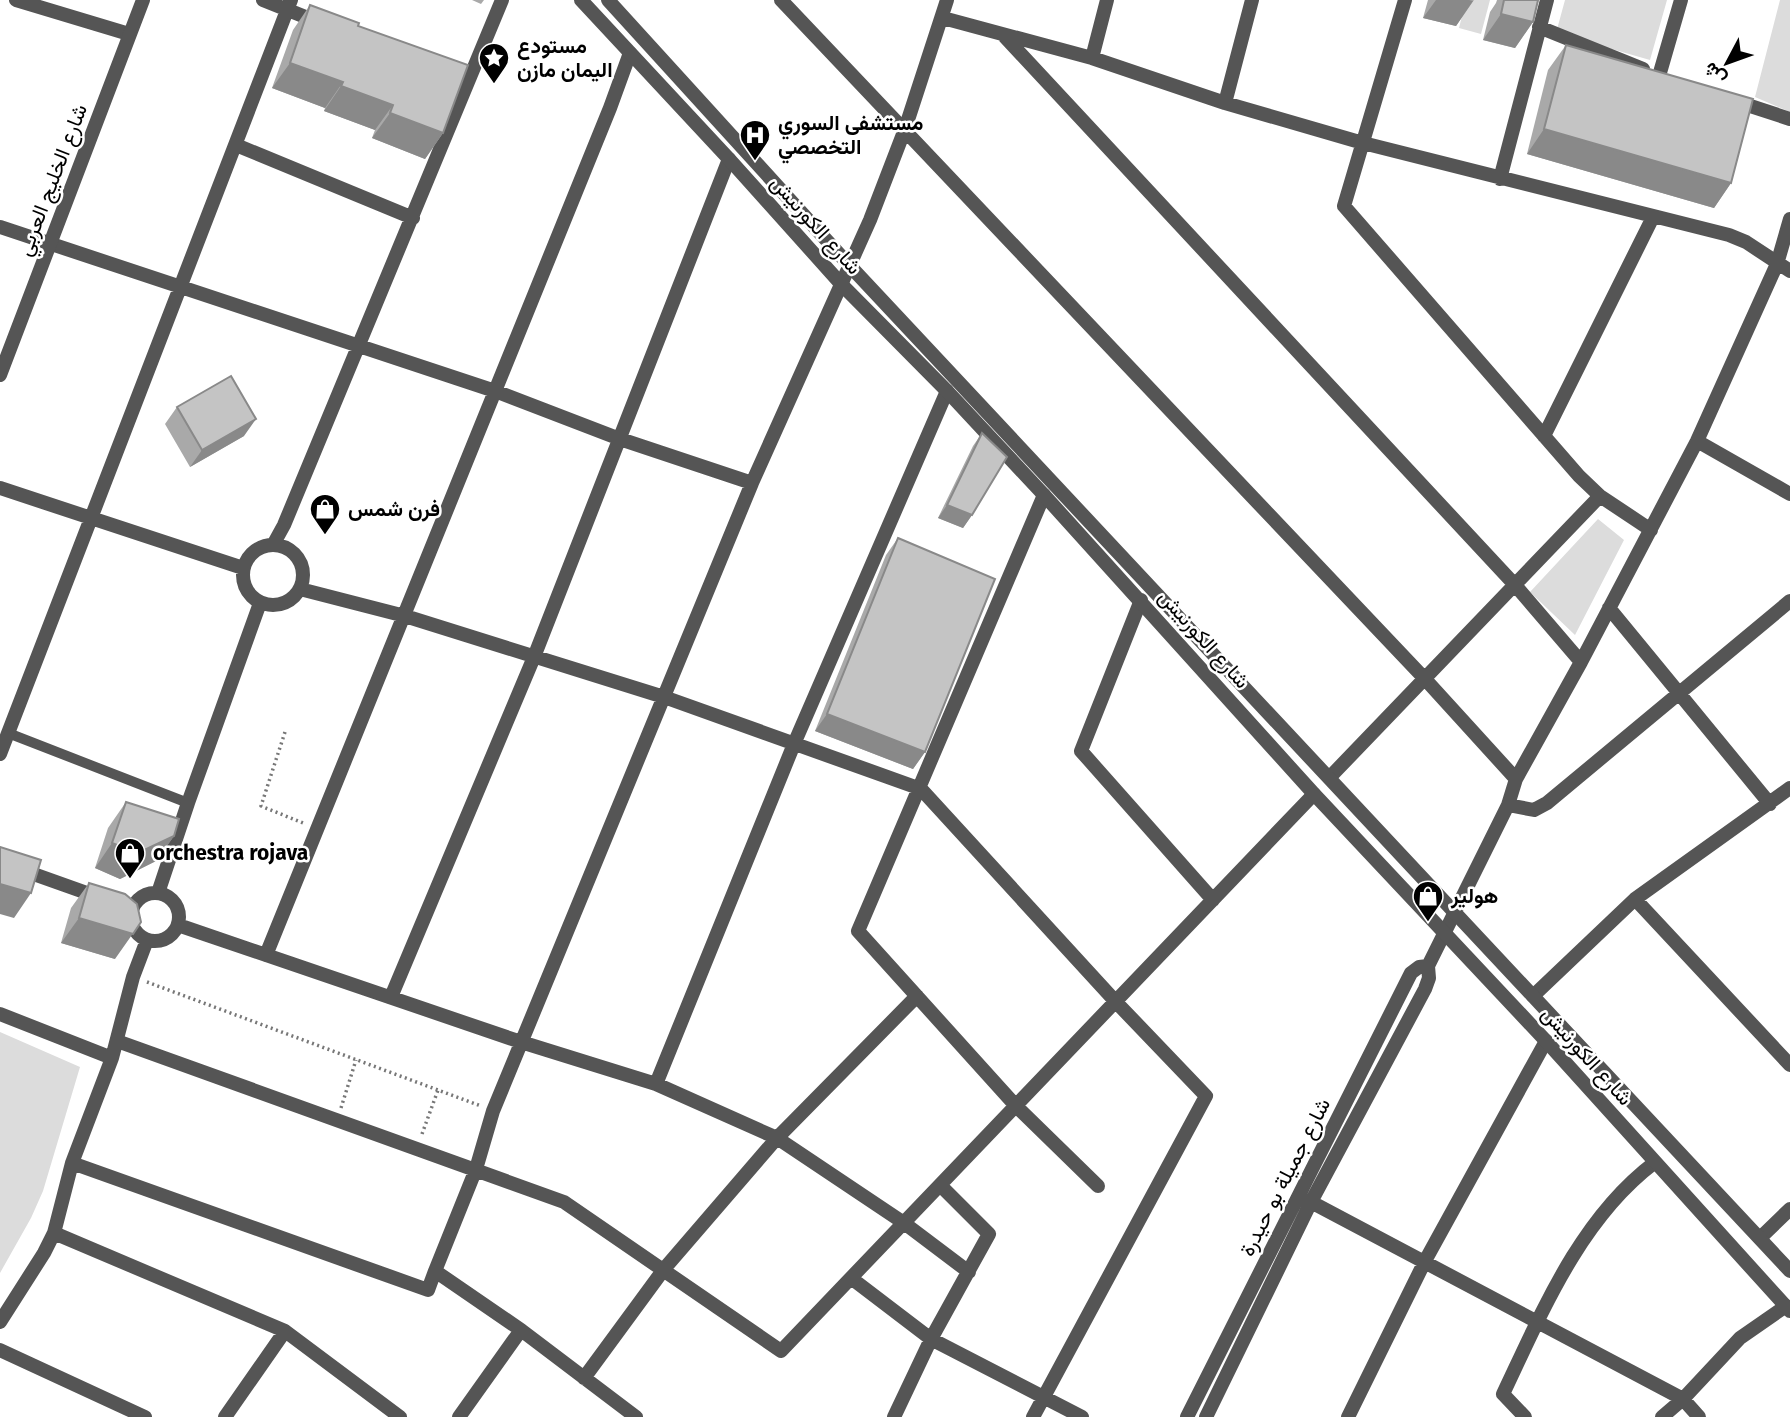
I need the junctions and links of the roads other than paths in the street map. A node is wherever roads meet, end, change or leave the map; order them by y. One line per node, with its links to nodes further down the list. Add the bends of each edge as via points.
1 (16, 0): 18 (street)
2 (143, 0): 18 (street, شارع الخليج العربي)
3 (263, 0): 14 (street)
4 (502, 0): 31 (street, via 464,78)
5 (581, 0): 20 (street, شارع الكورنيش)
6 (608, 0): 35 (street, شارع الكورنيش)
7 (781, 0): 25 (street)
8 (947, 0): 15 (street)
9 (1107, 0): 21 (street)
10 (1252, 0): 23 (street)
11 (1405, 0): 26 (street)
12 (1547, 0): 16 (street)
13 (1681, 0): 16 (street, via 1666,78)
14 (289, 5): 17 (street); 27 (street)
15 (943, 18): 19 (street); 25 (street)
16 (1539, 27): 29 (street)
17 (336, 29)
18 (129, 34): 34 (street, شارع الخليج العربي)
19 (1004, 36): 21 (street); 55 (street)
20 (630, 53): 28 (street, شارع الكورنيش); 41 (street)
21 (1092, 58): 23 (street)
22 (1725, 97): 24 (street)
23 (1226, 103): 26 (street)
24 (1790, 119)
25 (905, 129): 35 (street); 64 (street)
26 (1363, 143): 29 (street); 43 (street, via 1344,206)
27 (236, 145): 31 (street); 38 (street)
28 (729, 159): 37 (street, شارع الكورنيش); 44 (street)
29 (1500, 179): 30 (street)
30 (1653, 217): 36 (street, via 1729,235); 43 (street)
31 (413, 218): 39 (street)
32 (1790, 219): 36 (street)
33 (0, 227): 34 (street)
34 (51, 244): 38 (street); 40 (street, شارع الخليج العربي)
35 (850, 266): 37 (street); 70 (street, شارع الكورنيش)
36 (1784, 267): 45 (street)
37 (842, 285): 42 (street, شارع الكورنيش); 46 (street)
38 (181, 288): 39 (street); 51 (street)
39 (359, 345): 41 (street); 53 (street)
40 (0, 375)
41 (495, 391): 44 (street); 61 (street)
42 (947, 391): 49 (street, شارع الكورنيش); 68 (street)
43 (1544, 436): 50 (street)
44 (620, 439): 46 (street); 62 (street)
45 (1697, 441): 48 (street); 52 (street)
46 (752, 483): 66 (street)
47 (0, 488): 51 (street)
48 (1790, 494)
49 (1044, 495): 57 (street, شارع الكورنيش); 72 (street)
50 (1600, 496): 52 (street); 55 (street)
51 (92, 518): 54 (street); 67 (street)
52 (1650, 530): 60 (street)
53 (272, 545): 54 (street, via 255,550); 56 (street, via 283,546 299,559 303,569)
54 (243, 568): 59 (street, via 243,583)
55 (1515, 585): 63 (street); 64 (street)
56 (300, 589): 59 (street, via 278,606); 61 (street)
57 (1141, 600): 74 (street, شارع الكورنيش); 81 (street, via 1081,751)
58 (1790, 601): 65 (street)
59 (260, 603): 75 (street)
60 (1609, 608): 63 (street); 65 (street)
61 (405, 616): 62 (street); 87 (street)
62 (534, 657): 66 (street); 91 (street)
63 (1581, 662): 71 (street)
64 (1425, 679): 70 (street); 71 (street)
65 (1679, 693): 76 (street); 77 (street, via 1547,803 1534,810)
66 (664, 698): 68 (street); 96 (street)
67 (8, 733): 69 (street); 75 (lane)
68 (794, 744): 72 (street); 99 (street)
69 (0, 754)
70 (1330, 777): 83 (street, شارع الكورنيش)
71 (1516, 779): 77 (street)
72 (920, 789): 89 (street, via 858,931); 92 (street)
73 (1790, 789): 76 (street)
74 (1314, 794): 81 (street); 85 (street, شارع الكورنيش)
75 (188, 803): 79 (street)
76 (1770, 804): 80 (street)
77 (1508, 805): 83 (street)
78 (0, 862): 82 (street)
79 (158, 893): 82 (street, via 144,895); 84 (street, via 176,906)
80 (1635, 899): 90 (street); 98 (street)
81 (1213, 900): 92 (street)
82 (131, 909): 86 (street, via 133,928)
83 (1455, 912): 85 (street); 90 (street, شارع الكورنيش)
84 (178, 925): 86 (street, via 166,939); 87 (street)
85 (1444, 933): 88 (street); 95 (street, شارع الكورنيش)
86 (147, 940): 94 (street)
87 (266, 955): 91 (street)
88 (1429, 966): 107 (street, via 1425,989); 136 (street, شارع جميلة بو حيدرة, via 1411,973)
89 (917, 996): 100 (street); 101 (street)
90 (1533, 996): 111 (street, شارع الكورنيش)
91 (391, 997): 96 (street)
92 (1116, 1002): 100 (street); 126 (street, via 1206,1096)
93 (0, 1014): 97 (street)
94 (117, 1041): 97 (street); 104 (street)
95 (1546, 1041): 103 (street, شارع الكورنيش); 112 (street)
96 (521, 1042): 99 (street); 104 (street)
97 (112, 1058): 102 (street)
98 (1790, 1065)
99 (656, 1084): 101 (street)
100 (1016, 1106): 105 (street); 106 (street)
101 (777, 1138): 109 (street); 113 (street)
102 (72, 1163): 110 (street); 114 (street, via 428,1290)
103 (1654, 1163): 118 (street, شارع الكورنيش); 119 (street, via 1633,1179 1584,1238)
104 (476, 1169): 113 (street, via 564,1202); 114 (street)
105 (940, 1185): 109 (street); 116 (street, via 989,1234)
106 (1098, 1186)
107 (1311, 1202): 112 (street); 137 (street)
108 (1790, 1209): 111 (street)
109 (904, 1223): 116 (street); 117 (street)
110 (54, 1233): 120 (street); 122 (street)
111 (1760, 1238): 115 (street, شارع الكورنيش)
112 (1424, 1261): 119 (street); 138 (street)
113 (664, 1269): 117 (street, via 781,1352); 125 (street)
114 (435, 1271): 121 (street)
115 (1790, 1271)
116 (969, 1272): 123 (street)
117 (851, 1278): 123 (street)
118 (1788, 1309): 127 (street, via 1740,1338)
119 (1538, 1321): 127 (street); 139 (street, via 1503,1394)
120 (0, 1322)
121 (521, 1330): 125 (street); 131 (street)
122 (285, 1331): 129 (street); 130 (street)
123 (931, 1339): 126 (street); 133 (street)
124 (0, 1350): 128 (street)
125 (584, 1378): 132 (street)
126 (1042, 1398): 134 (street); 135 (street)
127 (1683, 1399): 140 (street); 141 (street)
128 (145, 1417)
129 (225, 1417)
130 (400, 1417)
131 (458, 1417)
132 (636, 1417)
133 (894, 1417)
134 (1033, 1417)
135 (1082, 1417)
136 (1187, 1417)
137 (1206, 1417)
138 (1348, 1417)
139 (1525, 1417)
140 (1662, 1417)
141 (1699, 1417)

